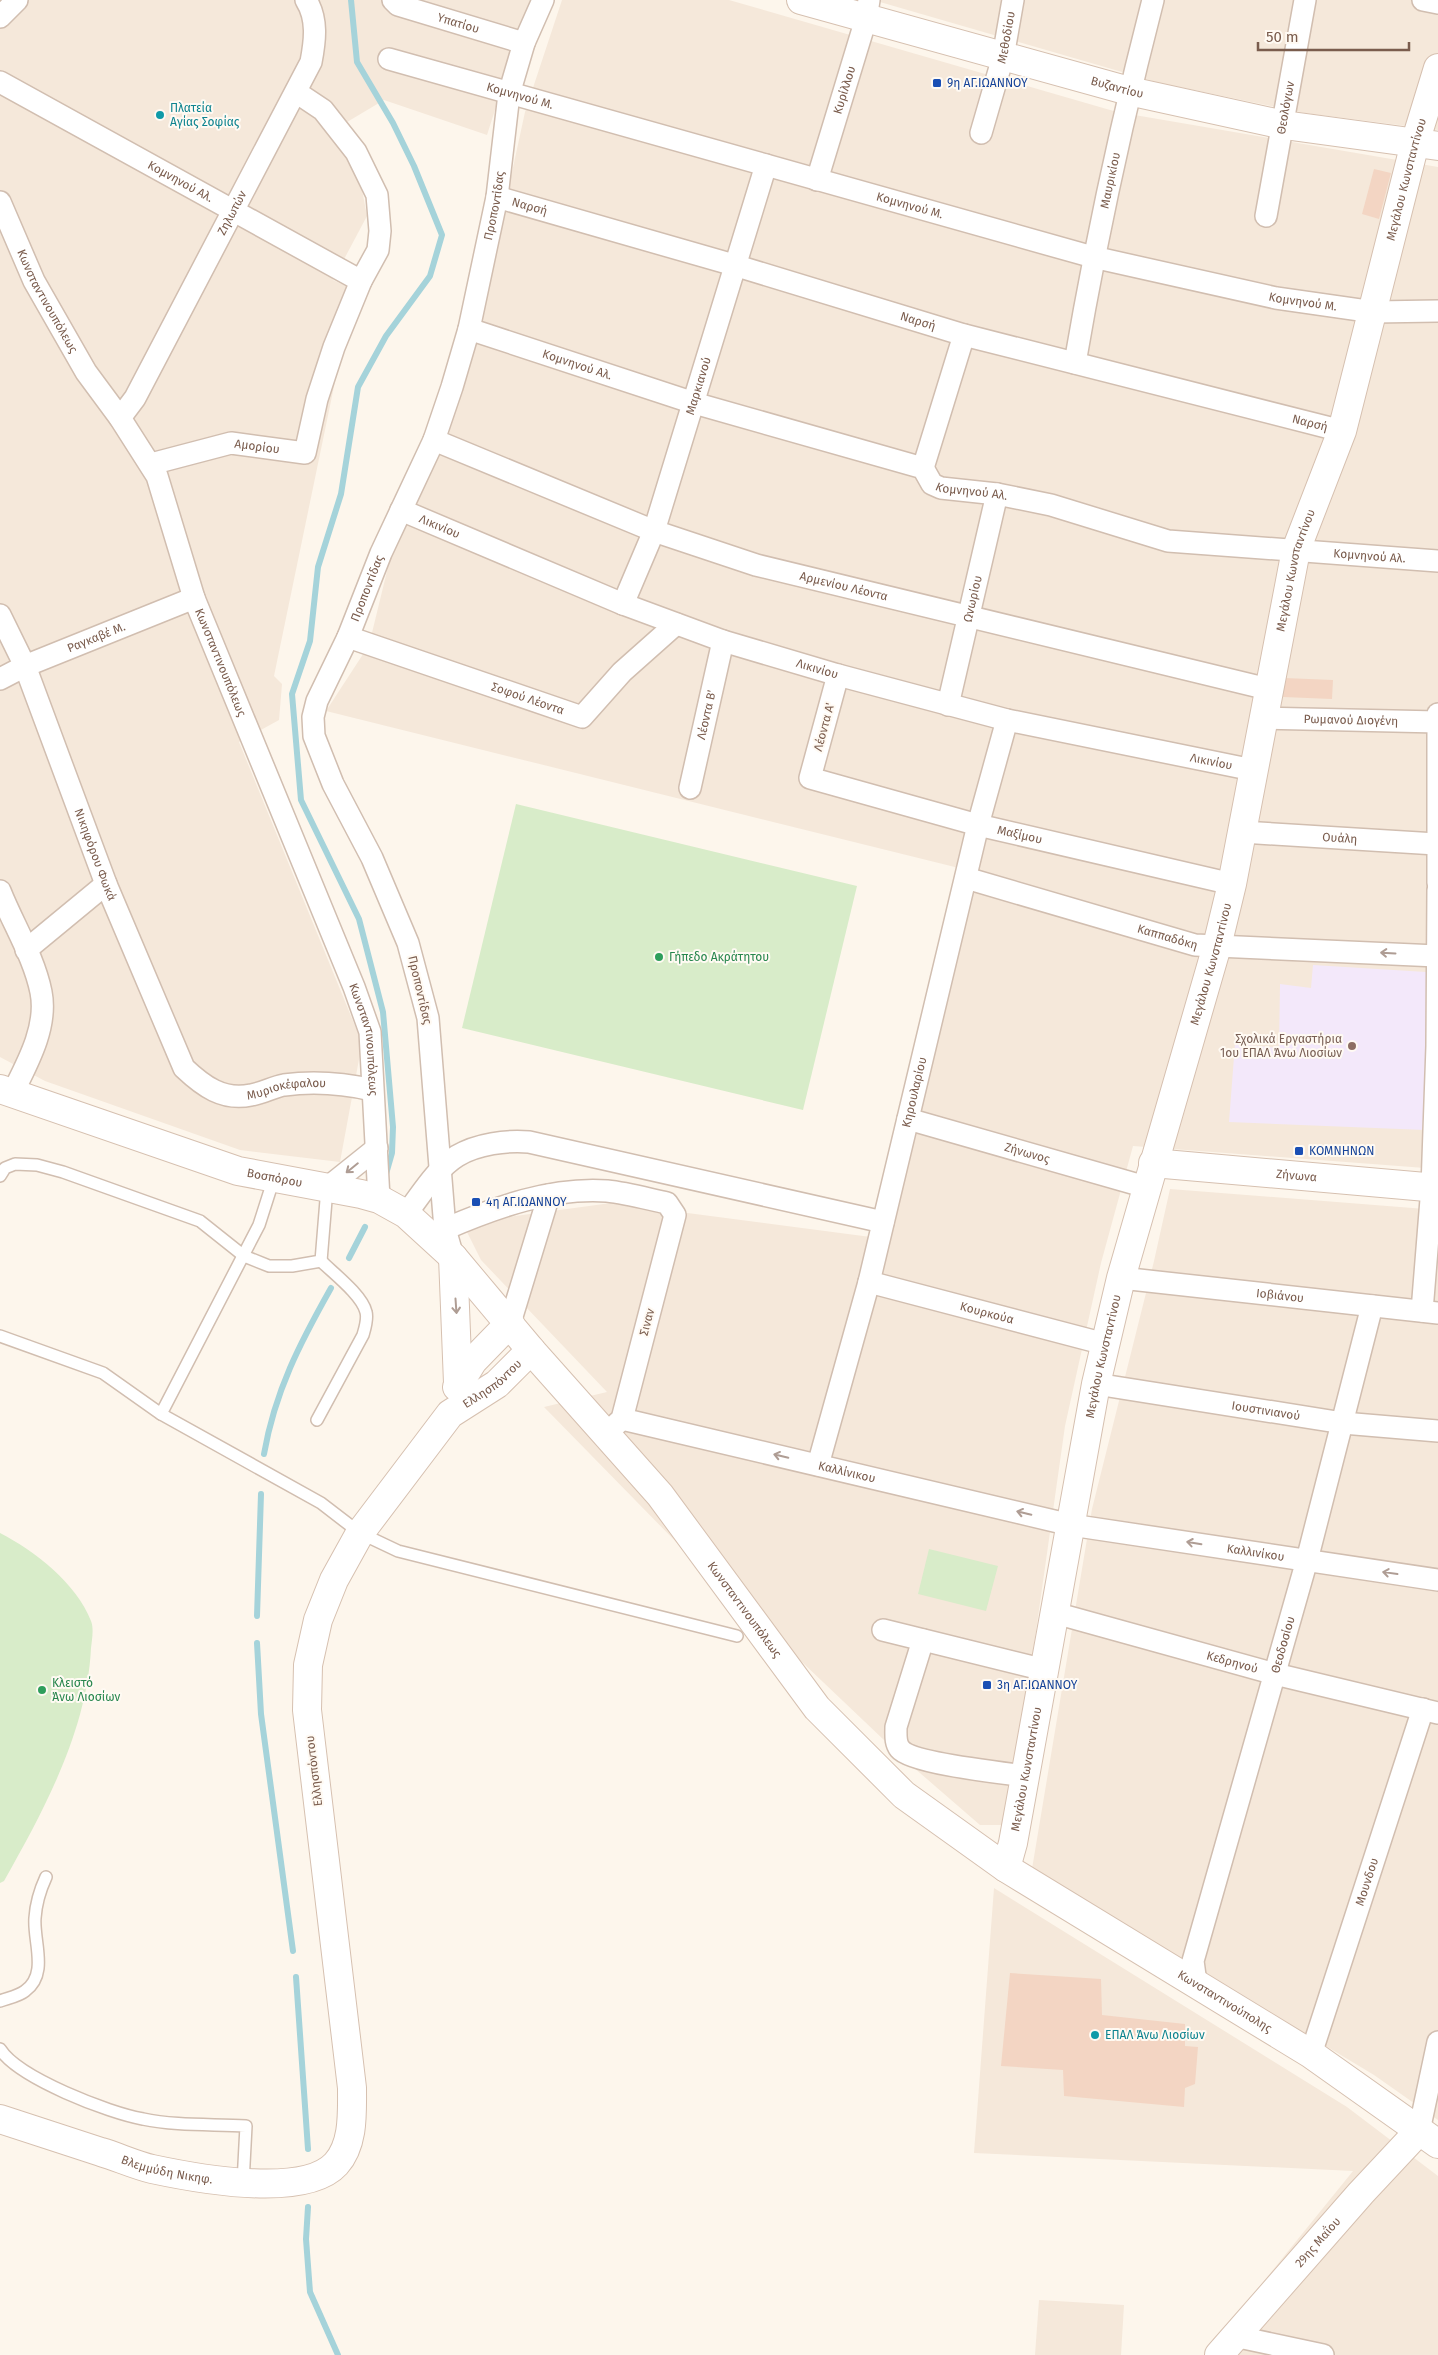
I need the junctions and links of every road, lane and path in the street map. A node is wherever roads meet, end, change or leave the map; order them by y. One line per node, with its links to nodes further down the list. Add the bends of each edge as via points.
1 (17, 0): 12 (street)
2 (306, 0): 19 (street, Ζηλωτών, via 314,19 315,40 311,62)
3 (543, 0): 13 (street, Προποντίδας)
4 (801, 0): 11 (street, Βυζαντίου)
5 (1013, 0): 14 (street, Μεθοδίου)
6 (1153, 0): 18 (street, Μαυρικίου)
7 (1304, 0): 21 (street, Θεολόγων)
8 (1423, 0): 10 (street)
9 (393, 1): 13 (street, Υπατίου)
10 (1438, 4)
11 (867, 10): 14 (street, Βυζαντίου); 25 (street, Κυρίλλου)
12 (0, 17)
13 (524, 44): 20 (street, Προποντίδας)
14 (1003, 56): 18 (street, Βυζαντίου); 22 (street, Μεθοδίου)
15 (389, 59): 20 (street, Κομνηνού Μ.)
16 (1438, 68): 23 (street, Μεγάλου Κωνσταντίνου)
17 (0, 82): 28 (street, Κομνηνού Αλ.)
18 (1129, 91): 21 (street, Βυζαντίου); 30 (street, Μαυρικίου)
19 (296, 92): 28 (street, Ζηλωτών); 32 (street, via 323,110 340,131 356,152 377,196 378,250)
20 (509, 94): 24 (street, Κομνηνού Μ.); 26 (street, Προποντίδας)
21 (1284, 124): 23 (street, Βυζαντίου); 29 (street, Θεολόγων)
22 (981, 133)
23 (1427, 145): 34 (street, Μεγάλου Κωνσταντίνου)
24 (766, 165): 25 (street, Κομνηνού Μ.); 31 (street, Μαρκιανού)
25 (817, 180): 30 (street, Κομνηνού Μ.)
26 (497, 197): 31 (street, Ναρσή); 35 (street, Προποντίδας)
27 (0, 202): 39 (street, Κωνσταντινουπόλεως, via 34,281 86,372)
28 (232, 212): 32 (street, Κομνηνού Αλ.); 39 (street, Ζηλωτών, via 135,398)
29 (1266, 216)
30 (1093, 257): 34 (street, Κομνηνού Μ., via 1276,298); 37 (street, Μαυρικίου)
31 (734, 265): 36 (street, Ναρσή); 38 (street, Μαρκιανού)
32 (360, 281): 42 (street, Αμορίου, via 316,399 305,453 231,443)
33 (1438, 311): 34 (street, Κομνηνού Μ.)
34 (1374, 312): 40 (street, Μεγάλου Κωνσταντίνου)
35 (469, 329): 38 (street, Κομνηνού Αλ.); 41 (street, Προποντίδας)
36 (964, 335): 37 (street, Ναρσή); 43 (street)
37 (1075, 362): 40 (street, Ναρσή)
38 (694, 403): 43 (street, Κομνηνού Αλ.); 46 (street, Μαρκιανού)
39 (120, 418): 42 (street, Κωνσταντινουπόλεως)
40 (1342, 431): 47 (street, Μεγάλου Κωνσταντίνου)
41 (434, 440): 45 (street, Προποντίδας); 46 (street, Αρμενίου Λέοντα)
42 (151, 464): 49 (street, Κωνσταντινουπόλεως, via 164,493)
43 (923, 468): 44 (street, Κομνηνού Αλ., via 932,484 941,488)
44 (997, 494): 47 (street, Κομνηνού Αλ., via 1052,505 1168,541); 52 (street, Ωνωρίου)
45 (402, 510): 50 (street, Λικινίου); 54 (street, Προποντίδας)
46 (654, 531): 50 (street, Μαρκιανού); 52 (street, Αρμενίου Λέοντα, via 756,565)
47 (1296, 550): 48 (street, Κομνηνού Αλ.); 59 (street, Μεγάλου Κωνσταντίνου)
48 (1438, 561)
49 (194, 598): 56 (street, Ραγκαβέ Μ.); 81 (street, Κωνσταντινουπόλεως, via 354,986 370,1032)
50 (623, 604): 53 (street, Λικινίου)
51 (0, 615): 56 (street, Νικηφόρου Φωκά)
52 (970, 616): 59 (street, Αρμενίου Λέοντα); 60 (street, Ωνωρίου)
53 (676, 624): 54 (street, Σοφού Λέοντα, via 622,672 582,717); 55 (street, Λικινίου)
54 (348, 637): 85 (street, Προποντίδας, via 317,701 313,717 314,736 333,784 372,858 408,943 428,1018)
55 (723, 642): 57 (street, Λικινίου); 66 (street, Λέοντα Β')
56 (25, 666): 58 (street, Ραγκαβέ Μ.); 72 (street, Νικηφόρου Φωκά)
57 (838, 675): 60 (street, Λικινίου); 65 (street, Λέοντα Α')
58 (0, 679)
59 (1268, 689): 61 (street, Μεγάλου Κωνσταντίνου)
60 (948, 705): 62 (street, Λικινίου)
61 (1262, 718): 63 (street, Ρωμανού Διογένη); 64 (street, Μεγάλου Κωνσταντίνου)
62 (1007, 720): 64 (street, Λικινίου); 67 (street, Κηρουλαρίου)
63 (1438, 720): 69 (street)
64 (1253, 770): 68 (street, Μεγάλου Κωνσταντίνου)
65 (810, 778): 67 (street, Μαξίμου)
66 (690, 788)
67 (978, 825): 70 (street, Κηρουλαρίου); 73 (street, Μαξίμου)
68 (1242, 832): 69 (street, Ουάλη); 73 (street, Μεγάλου Κωνσταντίνου)
69 (1436, 844): 71 (street)
70 (966, 878): 76 (street, Καππαδόκη, via 1186,943); 83 (street, Κηρουλαρίου)
71 (1438, 883)
72 (106, 884): 77 (street); 80 (street, Νικηφόρου Φωκά, via 173,1046 184,1068)
73 (1232, 884): 76 (street, Μεγάλου Κωνσταντίνου)
74 (1438, 890): 78 (street)
75 (0, 891): 77 (street)
76 (1217, 946): 78 (street, Καππαδόκη, one-way to 76); 86 (street, Μεγάλου Κωνσταντίνου)
77 (26, 950): 82 (street, via 41,993 40,1017 27,1064)
78 (1437, 956): 79 (street)
79 (1438, 1046): 90 (street)
80 (202, 1086): 81 (street, Μυριοκέφαλου, via 236,1096 310,1083 340,1083)
81 (372, 1090): 84 (street, Κωνσταντινουπόλεως)
82 (6, 1092): 88 (street, Βοσπόρου, via 238,1171)
83 (908, 1119): 86 (street, Ζήνωνος); 94 (street, Κηρουλαρίου)
84 (377, 1148): 89 (street, one-way to 89); 92 (street)
85 (440, 1171): 93 (street); 94 (street, via 457,1156 469,1151 510,1140 529,1142); 95 (street, Προποντίδας)
86 (1150, 1175): 90 (street, Ζήνωνα); 99 (street, Μεγάλου Κωνσταντίνου)
87 (0, 1176): 96 (lane, via 5,1168 15,1164 63,1172 200,1221)
88 (274, 1178): 89 (street, Βοσπόρου); 96 (lane, via 259,1225)
89 (328, 1188): 92 (street, Βοσπόρου); 98 (lane)
90 (1435, 1188): 102 (street)
91 (549, 1194): 95 (street, via 502,1207); 103 (street); 113 (street, Σιναν, via 608,1192 667,1203 675,1215)
92 (379, 1199): 93 (street, Βοσπόρου)
93 (406, 1214): 97 (street, Βοσπόρου)
94 (883, 1222): 100 (street, Κηρουλαρίου)
95 (445, 1229): 97 (street, Προποντίδας)
96 (244, 1256): 98 (lane, via 269,1266); 109 (lane)
97 (452, 1257): 103 (street, Βοσπόρου); 107 (street, one-way to 107)
98 (321, 1262): 111 (lane, via 362,1303 366,1323 363,1335)
99 (1122, 1278): 101 (street, Ιοβιάνου); 105 (street, Μεγάλου Κωνσταντίνου)
100 (869, 1282): 105 (street, Κουρκούα); 115 (street, Κηρουλαρίου)
101 (1372, 1306): 102 (street, Ιοβιάνου); 112 (street, Θεοδοσίου)
102 (1430, 1312)
103 (510, 1323): 106 (street, Κωνσταντινουπόλεως); 107 (street, Ελλησπόντου, via 473,1361)
104 (0, 1336): 109 (lane, via 103,1373)
105 (1105, 1344): 108 (street, Μεγάλου Κωνσταντίνου)
106 (531, 1350): 110 (street, Ελλησπόντου, via 497,1384); 113 (street, Κωνσταντινουπόλεως)
107 (458, 1383): 110 (street, Ελλησπόντου)
108 (1096, 1384): 112 (street, Ιουστινιανού); 116 (street, Μεγάλου Κωνσταντίνου)
109 (161, 1414): 117 (lane, via 320,1503)
110 (450, 1414): 117 (street, Ελλησπόντου)
111 (317, 1420)
112 (1344, 1423): 114 (street, Ιουστινιανού); 118 (street, Θεοδοσίου)
113 (614, 1426): 115 (street, Καλλίνικου, one-way to 113); 128 (street, Κωνσταντινουπόλεως, via 660,1495 817,1708 904,1795)
114 (1438, 1431)
115 (818, 1465): 116 (street, Καλλίνικου, one-way to 115)
116 (1071, 1524): 118 (street, Καλλινίκου, one-way to 116); 120 (street, Μεγάλου Κωνσταντίνου)
117 (360, 1533): 122 (lane, via 398,1551); 137 (street, Ελλησπόντου, via 334,1580 318,1620 308,1674 307,1710 352,2088 348,2143)
118 (1308, 1560): 119 (street, Καλλινίκου, one-way to 118); 125 (street, Θεοδοσίου)
119 (1438, 1580)
120 (1055, 1614): 124 (street, Μεγάλου Κωνσταντίνου); 125 (street, Κεδρηνού)
121 (883, 1630): 123 (street)
122 (738, 1636)
123 (922, 1640): 124 (street); 127 (street, via 896,1727 900,1750 919,1760)
124 (1045, 1670): 127 (street, Μεγάλου Κωνσταντίνου)
125 (1276, 1674): 126 (street, Κεδρηνού); 130 (street, Θεοδοσίου, via 1193,1961)
126 (1431, 1711): 134 (street, Μουνδου)
127 (1025, 1776): 128 (street, Μεγάλου Κωνσταντίνου)
128 (1006, 1868): 130 (street, Κωνσταντινούπολης)
129 (46, 1877): 131 (lane, via 35,1920 38,1958 35,1978 24,1992)
130 (1196, 1983): 134 (street, Κωνσταντινούπολης)
131 (0, 2001)
132 (1438, 2042): 136 (street, via 1420,2116)
133 (0, 2050): 138 (lane, via 15,2066 36,2078 118,2113 170,2123 246,2126)
134 (1311, 2054): 136 (street, Κωνσταντινούπολης)
135 (0, 2119): 138 (street, Βλεμμύδη Νικηφ., via 151,2168)
136 (1429, 2138): 139 (street, 29ης Μαΐου, via 1361,2193)
137 (337, 2163): 138 (street, Βλεμμύδη Νικηφ., via 312,2179 287,2184)
138 (243, 2183)
139 (1227, 2346): 140 (street)
140 (1323, 2355)

